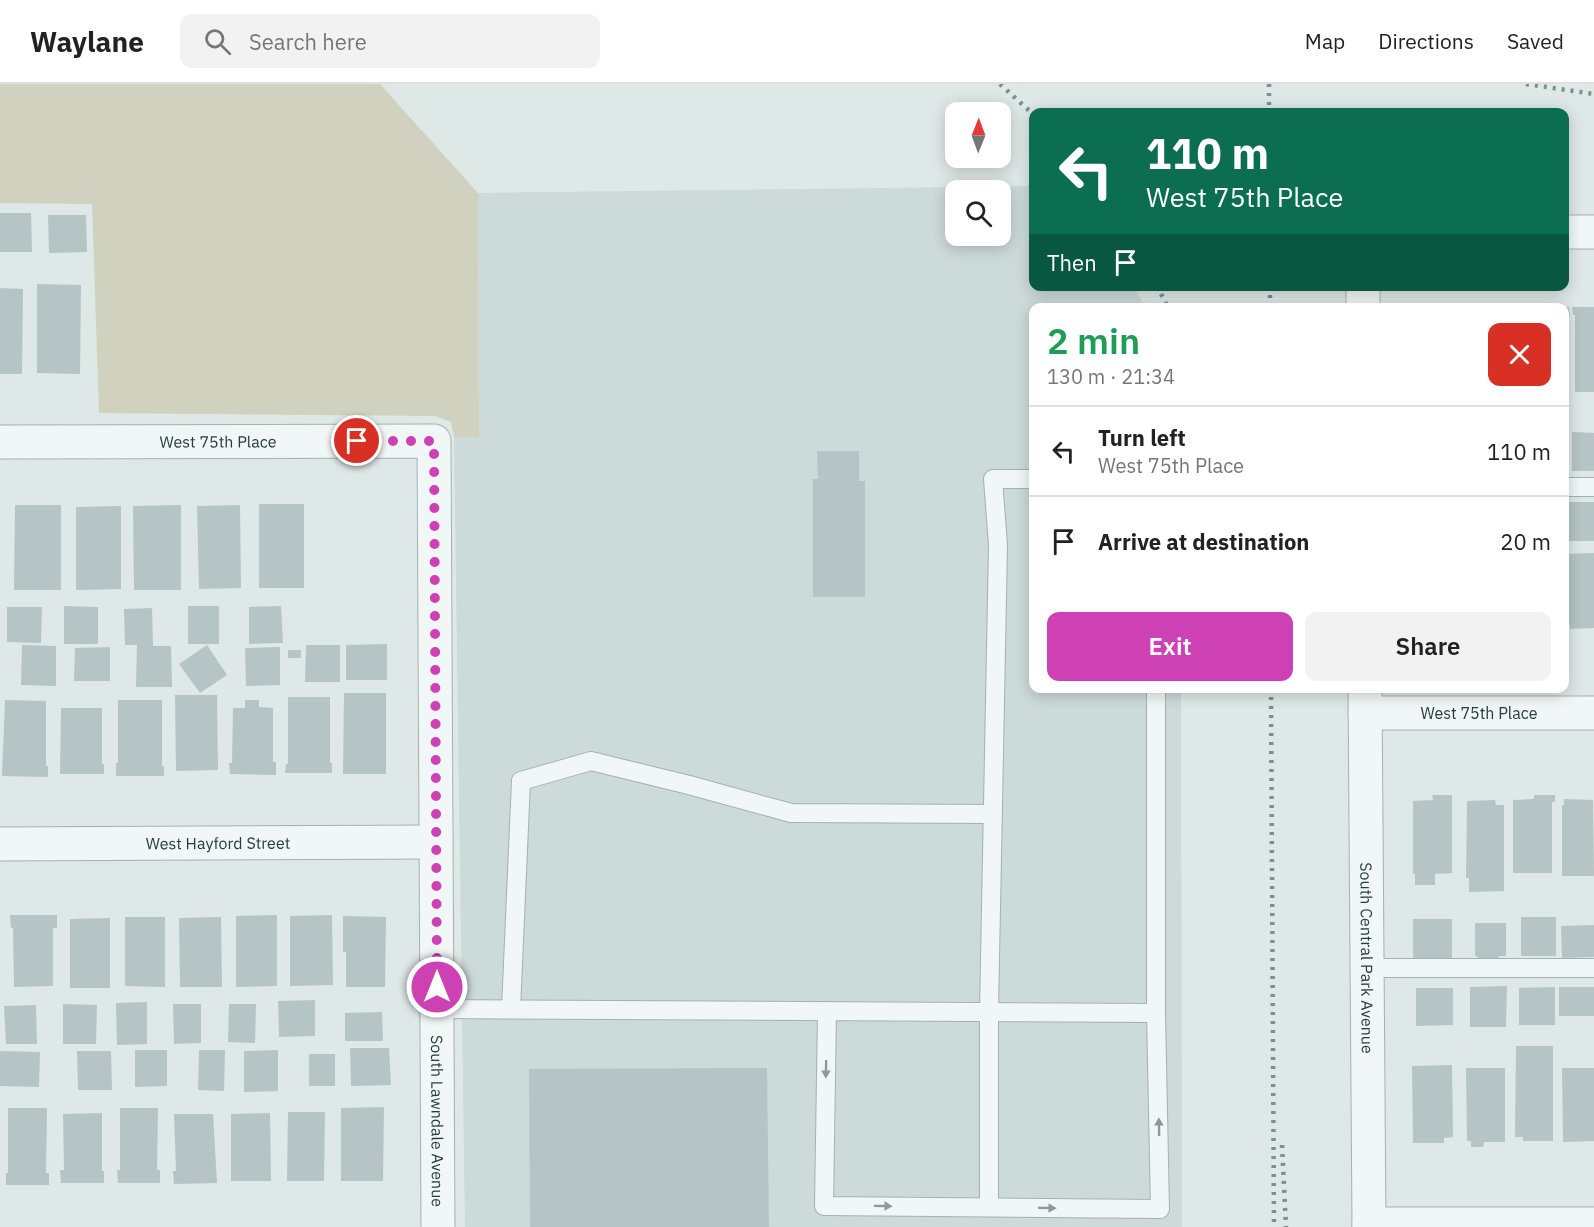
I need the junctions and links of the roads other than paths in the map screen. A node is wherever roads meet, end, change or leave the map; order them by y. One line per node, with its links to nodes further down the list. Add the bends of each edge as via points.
1 (1569, 232): 2 (street)
2 (1594, 232)
3 (434, 441): 4 (street, West 75th Place); 12 (street, South Lawndale Avenue)
4 (0, 442)
5 (1029, 479): 11 (lane, via 993,479 998,545)
6 (1594, 486): 7 (lane)
7 (1569, 487)
8 (1156, 693): 20 (lane)
9 (1365, 701): 10 (street, West 75th Place); 14 (street, South Central Park Avenue)
10 (1594, 713)
11 (993, 814): 17 (lane, via 791,813 591,761 521,781); 19 (lane)
12 (436, 842): 13 (street, West Hayford Street); 16 (street, South Lawndale Avenue)
13 (0, 844)
14 (1367, 968): 15 (lane); 23 (street, South Central Park Avenue)
15 (1594, 968)
16 (437, 1009): 17 (lane); 24 (street, South Lawndale Avenue)
17 (511, 1009): 18 (lane)
18 (827, 1011): 19 (lane); 21 (lane, one-way to 21, via 824,1206)
19 (989, 1012): 20 (lane); 21 (lane)
20 (1156, 1013): 21 (lane, one-way to 20, via 1160,1209)
21 (989, 1207)
22 (1594, 1224): 23 (street)
23 (1369, 1226)
24 (438, 1227)

